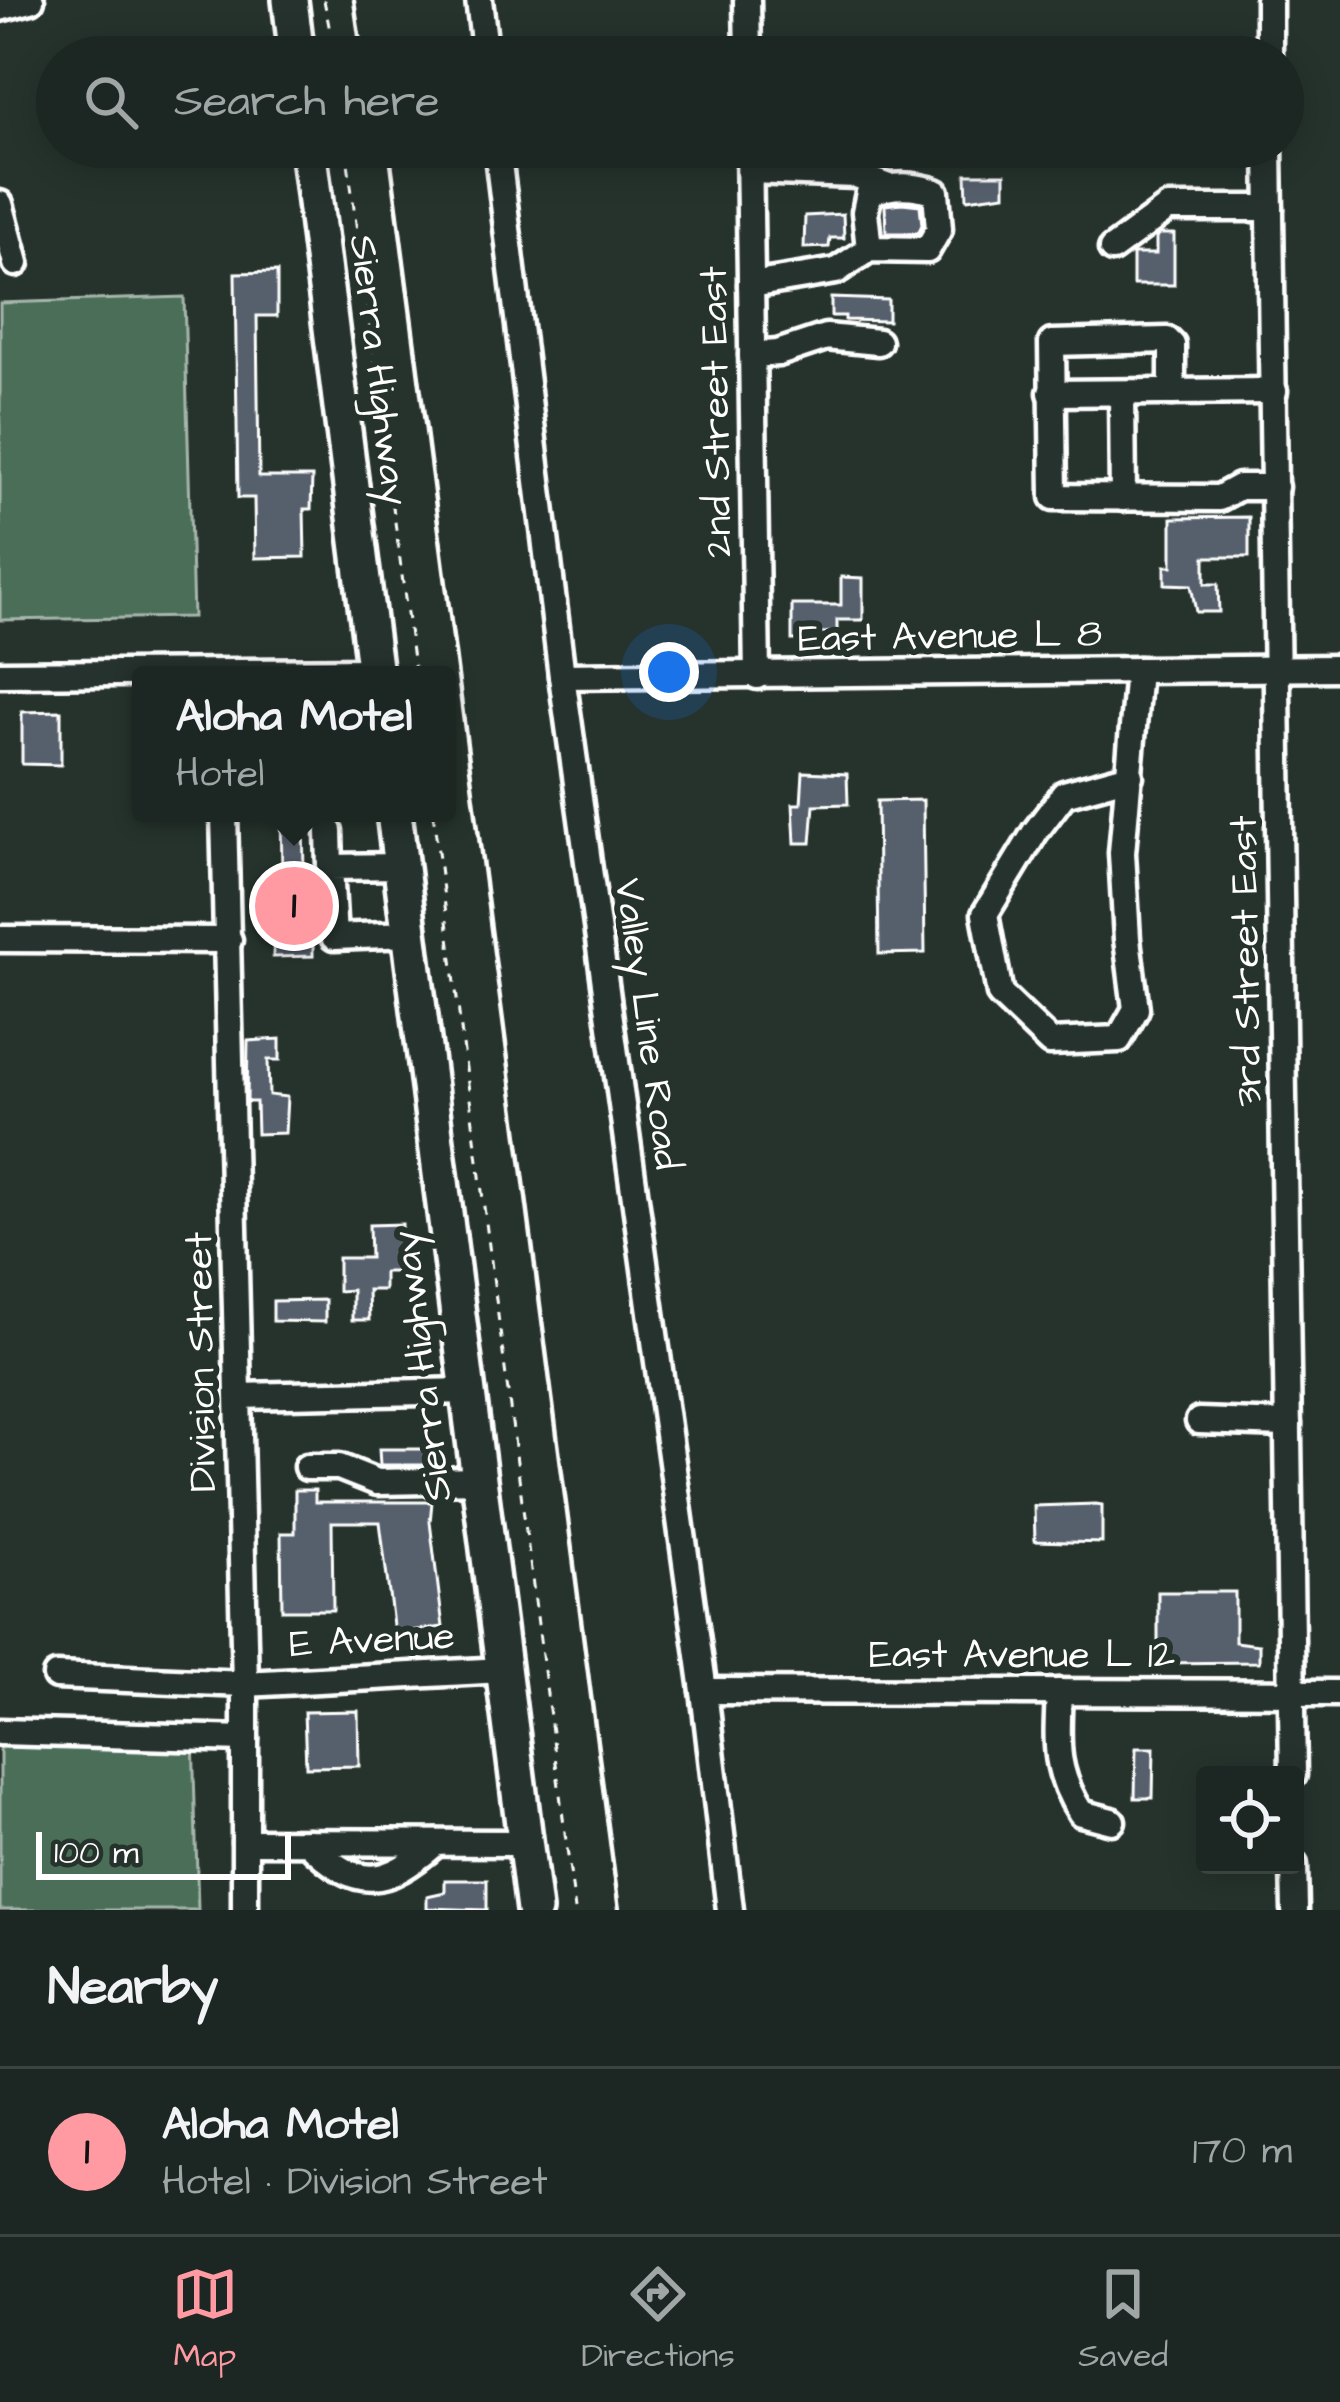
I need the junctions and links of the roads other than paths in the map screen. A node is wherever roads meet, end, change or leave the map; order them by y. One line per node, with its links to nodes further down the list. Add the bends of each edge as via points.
1 (32, 0): 6 (street)
2 (290, 0): 7 (main road)
3 (479, 0): 8 (street)
4 (747, 0): 9 (street)
5 (1269, 0): 10 (street)
6 (0, 8)
7 (294, 36)
8 (483, 36)
9 (748, 36)
10 (1269, 36)
11 (311, 168): 31 (main road, Sierra Highway)
12 (500, 168): 37 (street, Valley Line Road)
13 (750, 168): 22 (street, 2nd Street East)
14 (806, 168): 16 (street)
15 (1269, 168): 18 (street, 3rd Street East)
16 (886, 187): 20 (street, via 869,193); 20 (street, via 935,192 939,229 927,250)
17 (0, 204): 21 (street)
18 (1270, 208): 19 (street, via 1168,208); 25 (street, 3rd Street East)
19 (1112, 248)
20 (869, 249): 22 (street, via 836,271)
21 (16, 262)
22 (752, 285): 24 (street, 2nd Street East)
23 (878, 342): 24 (street, via 826,338)
24 (752, 355): 38 (street, 2nd Street East)
25 (1274, 391): 26 (street); 29 (street, 3rd Street East)
26 (1172, 392): 27 (street, via 1170,342 1122,341 1052,343); 28 (street)
27 (1052, 393): 28 (street); 30 (street, via 1054,497)
28 (1122, 393): 30 (street)
29 (1275, 487): 30 (street, via 1219,498); 32 (street, 3rd Street East)
30 (1123, 498)
31 (373, 666)
32 (1280, 668): 33 (street, East Avenue L 8); 34 (street, East Avenue L 8); 51 (street, 3rd Street East)
33 (1340, 668)
34 (1138, 670): 38 (street, East Avenue L 8); 39 (street)
35 (0, 674): 36 (street)
36 (132, 675)
37 (562, 676): 38 (street, East Avenue L 8); 57 (street, Valley Line Road)
38 (757, 676)
39 (1130, 776): 39 (street, via 1122,853 1136,1009 1118,1039 1050,1042 1000,994 985,914 1064,794)
40 (224, 822): 47 (street, Division Street)
41 (395, 822): 43 (main road, Sierra Highway)
42 (329, 831): 44 (street)
43 (401, 866): 44 (street); 45 (main road, Sierra Highway)
44 (330, 867): 45 (street, via 334,938)
45 (410, 934): 48 (main road, Sierra Highway)
46 (0, 939): 47 (street)
47 (230, 940): 49 (street, Division Street)
48 (469, 1391): 49 (street); 53 (main road, Sierra Highway)
49 (239, 1396): 56 (street, Division Street)
50 (1199, 1421): 51 (street)
51 (1288, 1424): 60 (street, 3rd Street East)
52 (307, 1467): 53 (street, via 340,1467 377,1482)
53 (480, 1480): 54 (main road, Sierra Highway)
54 (503, 1670): 56 (street, E Avenue); 68 (main road, Sierra Highway)
55 (56, 1676): 56 (street, E Avenue)
56 (245, 1684): 62 (street, Division Street)
57 (704, 1691): 58 (street, East Avenue L 12); 72 (street, Valley Line Road)
58 (1059, 1692): 60 (street, East Avenue L 12); 64 (street, via 1055,1748 1066,1791 1081,1813)
59 (1340, 1693): 60 (street, East Avenue L 12)
60 (1292, 1694): 63 (street, 3rd Street East)
61 (0, 1732): 62 (street)
62 (245, 1739): 65 (street, Division Street)
63 (1293, 1766)
64 (1112, 1821)
65 (245, 1842): 66 (street); 70 (street, Division Street)
66 (308, 1842): 67 (street); 67 (street, via 330,1864 373,1878 406,1869)
67 (436, 1843): 68 (street)
68 (525, 1844): 71 (main road, Sierra Highway)
69 (1294, 1874): 73 (street)
70 (245, 1910)
71 (534, 1910)
72 (730, 1910)
73 (1294, 1910)

